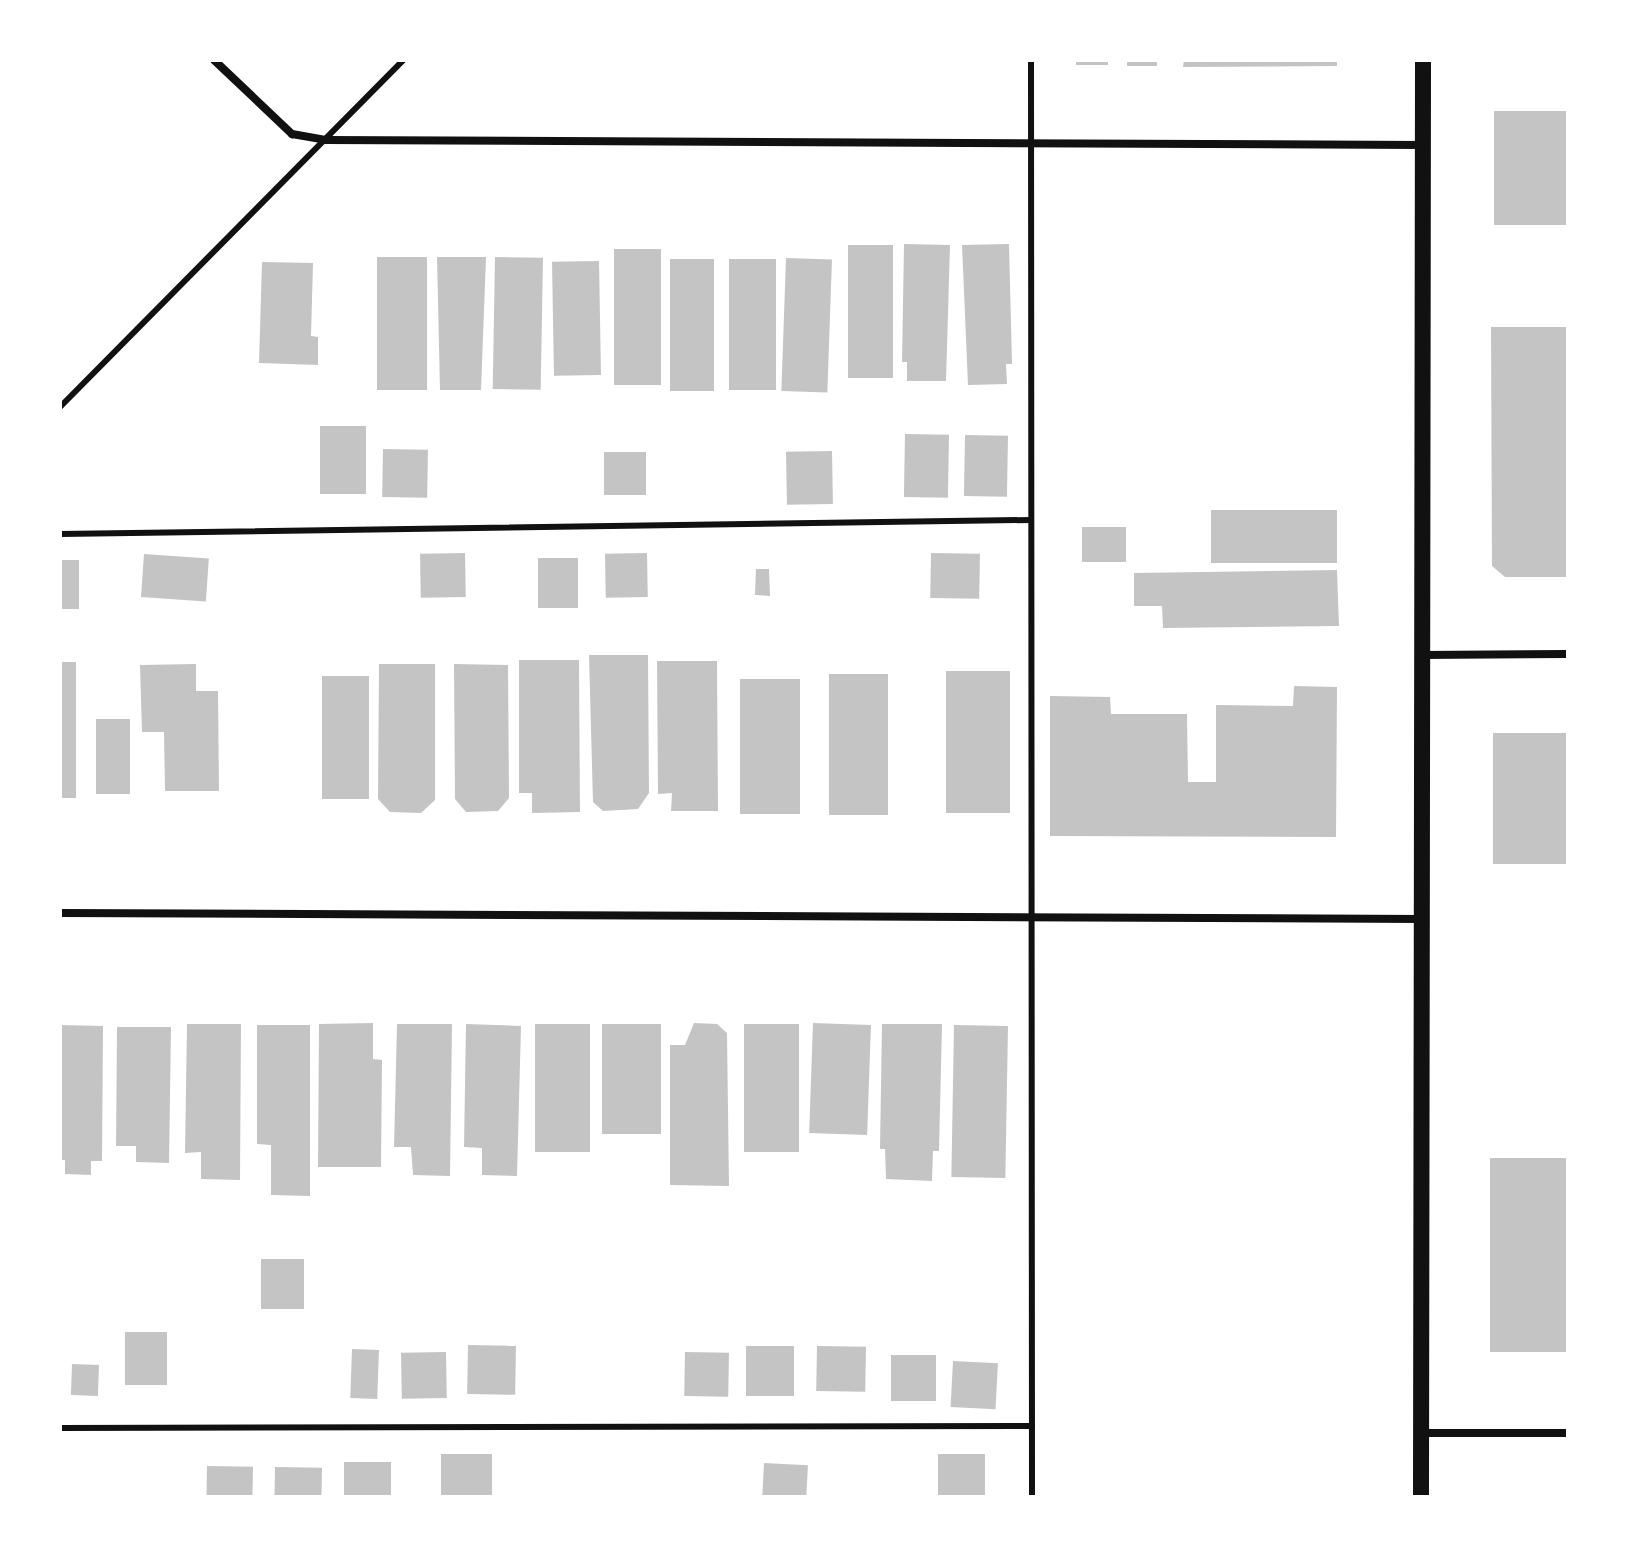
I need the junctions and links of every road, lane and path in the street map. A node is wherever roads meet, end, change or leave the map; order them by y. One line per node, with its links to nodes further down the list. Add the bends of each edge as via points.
1 (214, 60): 5 (street, via 292,134)
2 (403, 60): 5 (lane)
3 (1031, 60): 6 (lane)
4 (1423, 60): 7 (main road)
5 (325, 140): 6 (street); 8 (lane)
6 (1031, 145): 7 (street); 9 (lane)
7 (1422, 145): 12 (main road)
8 (60, 407)
9 (1031, 520): 10 (lane); 14 (lane)
10 (60, 534)
11 (1568, 654): 12 (street)
12 (1422, 655): 15 (main road)
13 (60, 913): 14 (street)
14 (1031, 917): 15 (street); 16 (lane)
15 (1422, 919): 18 (main road)
16 (1032, 1426): 17 (lane); 20 (lane)
17 (60, 1428)
18 (1421, 1433): 19 (street); 21 (main road)
19 (1568, 1433)
20 (1032, 1497)
21 (1421, 1497)

